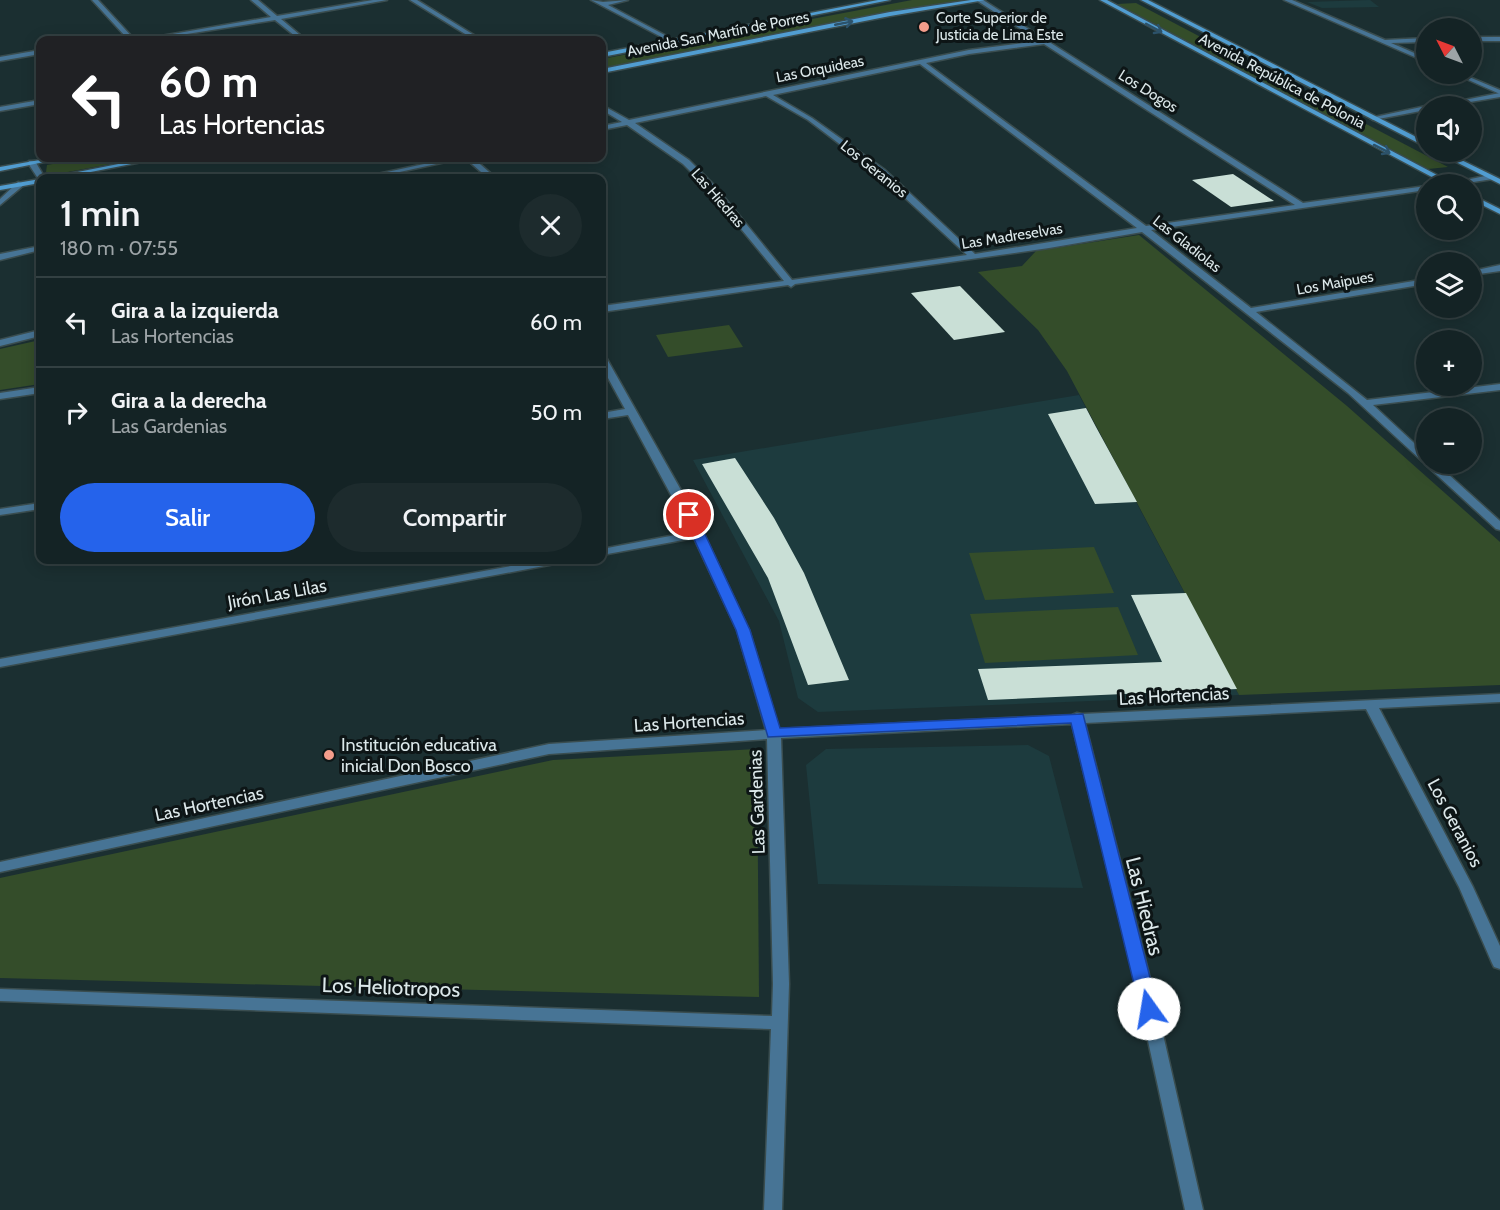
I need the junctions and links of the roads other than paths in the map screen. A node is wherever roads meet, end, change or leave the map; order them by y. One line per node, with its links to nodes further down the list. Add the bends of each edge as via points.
1 (95, 0): 14 (street)
2 (254, 0): 13 (street)
3 (384, 0): 13 (street)
4 (413, 0): 17 (street)
5 (594, 0): 12 (street)
6 (625, 0): 12 (street)
7 (887, 0): 21 (main road, Avenida San Martín de Porres)
8 (981, 0): 23 (street, Los Dogos); 29 (main road, Avenida San Martín de Porres, one-way to 8)
9 (1103, 0): 53 (main road, Avenida República de Polonia, one-way to 53)
10 (1144, 0): 38 (main road, Avenida República de Polonia)
11 (1287, 0): 22 (street)
12 (602, 4): 21 (street)
13 (276, 18): 15 (street); 16 (street)
14 (128, 36)
15 (166, 36)
16 (298, 36)
17 (472, 36)
18 (1482, 39): 19 (street)
19 (1500, 39)
20 (1416, 40): 22 (street)
21 (673, 41): 25 (main road, Avenida San Martín de Porres)
22 (1383, 41): 26 (street)
23 (1045, 42): 28 (street, Las Orquideas); 63 (street, Los Dogos)
24 (36, 53): 27 (street)
25 (606, 54)
26 (1416, 56)
27 (0, 59)
28 (921, 62): 31 (street, Las Orquideas); 65 (street, Las Gladiolas)
29 (606, 70)
30 (1480, 84): 32 (street)
31 (766, 93): 39 (street, Las Orquideas); 68 (street, Los Geranios, via 810,119 882,172)
32 (1500, 93): 33 (street)
33 (1482, 97)
34 (36, 103): 36 (street)
35 (606, 109): 39 (street, Las Hiedras)
36 (0, 110)
37 (1416, 110): 38 (street)
38 (1373, 117): 41 (main road, Avenida República de Polonia)
39 (628, 122): 40 (street, Las Orquideas); 72 (street, Las Hiedras, via 686,162)
40 (606, 127)
41 (1416, 140)
42 (38, 162): 47 (main road)
43 (137, 162): 50 (main road)
44 (441, 162): 51 (street)
45 (474, 162): 52 (street)
46 (1460, 162): 54 (main road)
47 (32, 163): 48 (main road); 49 (street)
48 (0, 169)
49 (38, 174)
50 (72, 174)
51 (382, 174)
52 (487, 174)
53 (1431, 174)
54 (1490, 177): 55 (street); 57 (main road)
55 (1482, 178)
56 (36, 180): 58 (main road)
57 (1500, 182)
58 (21, 184): 59 (main road); 62 (street)
59 (0, 188)
60 (1416, 189): 63 (street, Las Madreselvas)
61 (1482, 202): 64 (main road)
62 (0, 203)
63 (1302, 206): 65 (street, Las Madreselvas)
64 (1500, 212)
65 (1144, 229): 68 (street, Las Madreselvas); 74 (street, Las Gladiolas)
66 (36, 250): 67 (street)
67 (0, 257)
68 (974, 257): 72 (street, Las Madreselvas)
69 (1500, 268): 70 (street)
70 (1482, 271)
71 (1416, 283): 74 (street, Los Maipues)
72 (791, 284): 73 (street, Las Madreselvas)
73 (606, 308)
74 (1249, 310): 81 (street, Las Gladiolas)
75 (36, 334): 76 (street)
76 (0, 343)
77 (606, 366): 82 (street, Las Gardenias)
78 (1500, 387): 81 (street)
79 (36, 391): 80 (street)
80 (0, 396)
81 (1366, 403): 84 (street, Las Gladiolas)
82 (632, 411): 83 (street); 89 (street, Las Gardenias)
83 (606, 415)
84 (1416, 450)
85 (1442, 474): 88 (street)
86 (36, 507): 87 (street)
87 (0, 512)
88 (1500, 528)
89 (698, 534): 90 (street); 96 (street, Las Gardenias, via 743,630)
90 (606, 551)
91 (538, 564): 92 (street, Jirón Las Lilas)
92 (0, 663)
93 (1500, 698): 94 (street, Las Hortencias)
94 (1370, 704): 95 (street, Las Hortencias); 98 (street, Los Geranios, via 1466,887)
95 (1077, 717): 96 (street, Las Hortencias); 102 (street, Las Hiedras, via 1144,986)
96 (774, 734): 97 (street, Las Hortencias, via 549,749); 100 (street, Las Gardenias)
97 (0, 867)
98 (1500, 963)
99 (0, 995): 100 (street, Los Heliotropos)
100 (780, 1023): 101 (street, Las Gardenias)
101 (773, 1210)
102 (1194, 1210)

